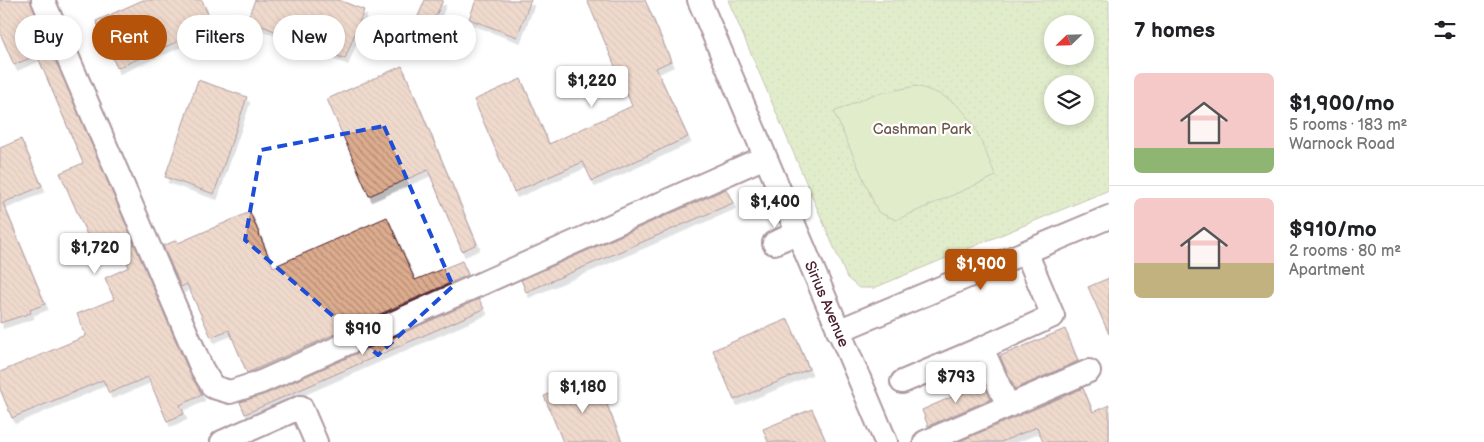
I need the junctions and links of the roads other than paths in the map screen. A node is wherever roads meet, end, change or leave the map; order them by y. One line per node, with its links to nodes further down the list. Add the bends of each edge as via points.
1 (43, 0): 3 (street, via 202,369 213,387 230,392 261,382)
2 (699, 0): 3 (street, Sirius Avenue)
3 (765, 157): 5 (street, Sirius Avenue)
4 (1109, 217): 7 (street)
5 (797, 233): 6 (street); 8 (street, Sirius Avenue)
6 (774, 243)
7 (1026, 252): 8 (street); 9 (street, via 1053,316)
8 (838, 331): 15 (street, Sirius Avenue)
9 (982, 348): 11 (street); 12 (street)
10 (1089, 371): 12 (street)
11 (902, 382)
12 (1008, 406): 16 (street)
13 (222, 442): 14 (street, via 301,407)
14 (316, 442)
15 (886, 442)
16 (925, 442)

